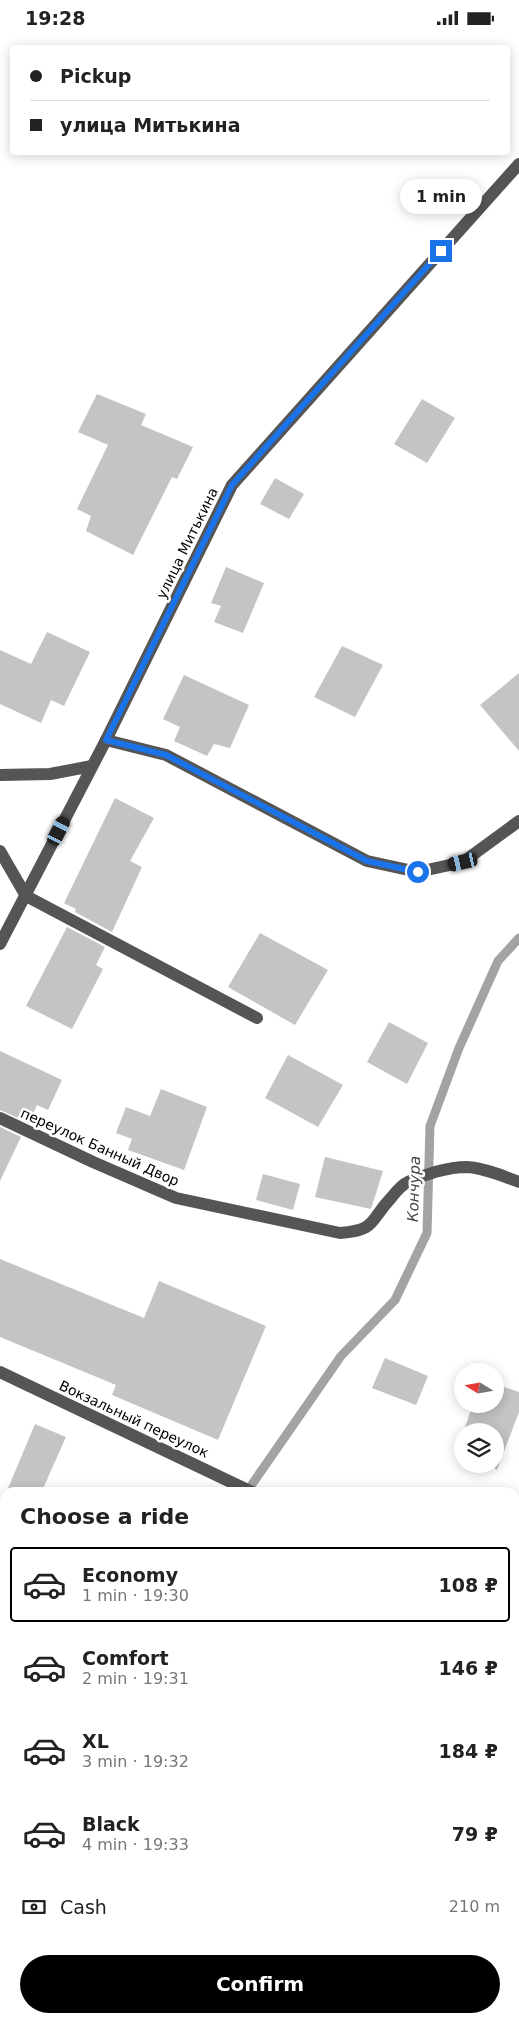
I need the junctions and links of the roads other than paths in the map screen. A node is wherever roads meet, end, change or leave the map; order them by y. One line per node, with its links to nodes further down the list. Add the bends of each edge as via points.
1 (519, 164): 2 (street, улица Митькина, via 232,485)
2 (106, 740): 3 (street, улица Митькина); 5 (street, via 166,755 367,861 418,872 463,862)
3 (92, 767): 4 (street, via 50,774); 7 (street, улица Митькина)
4 (0, 775)
5 (519, 821)
6 (0, 851): 7 (street)
7 (26, 896): 8 (street, улица Митькина); 9 (street)
8 (0, 944)
9 (257, 1018)
10 (0, 1118): 11 (street, переулок Банный Двор, via 176,1198 340,1233 358,1232 370,1225 406,1183 445,1170 468,1167)
11 (519, 1182)
12 (0, 1373): 13 (street, Вокзальный переулок)
13 (242, 1487)

